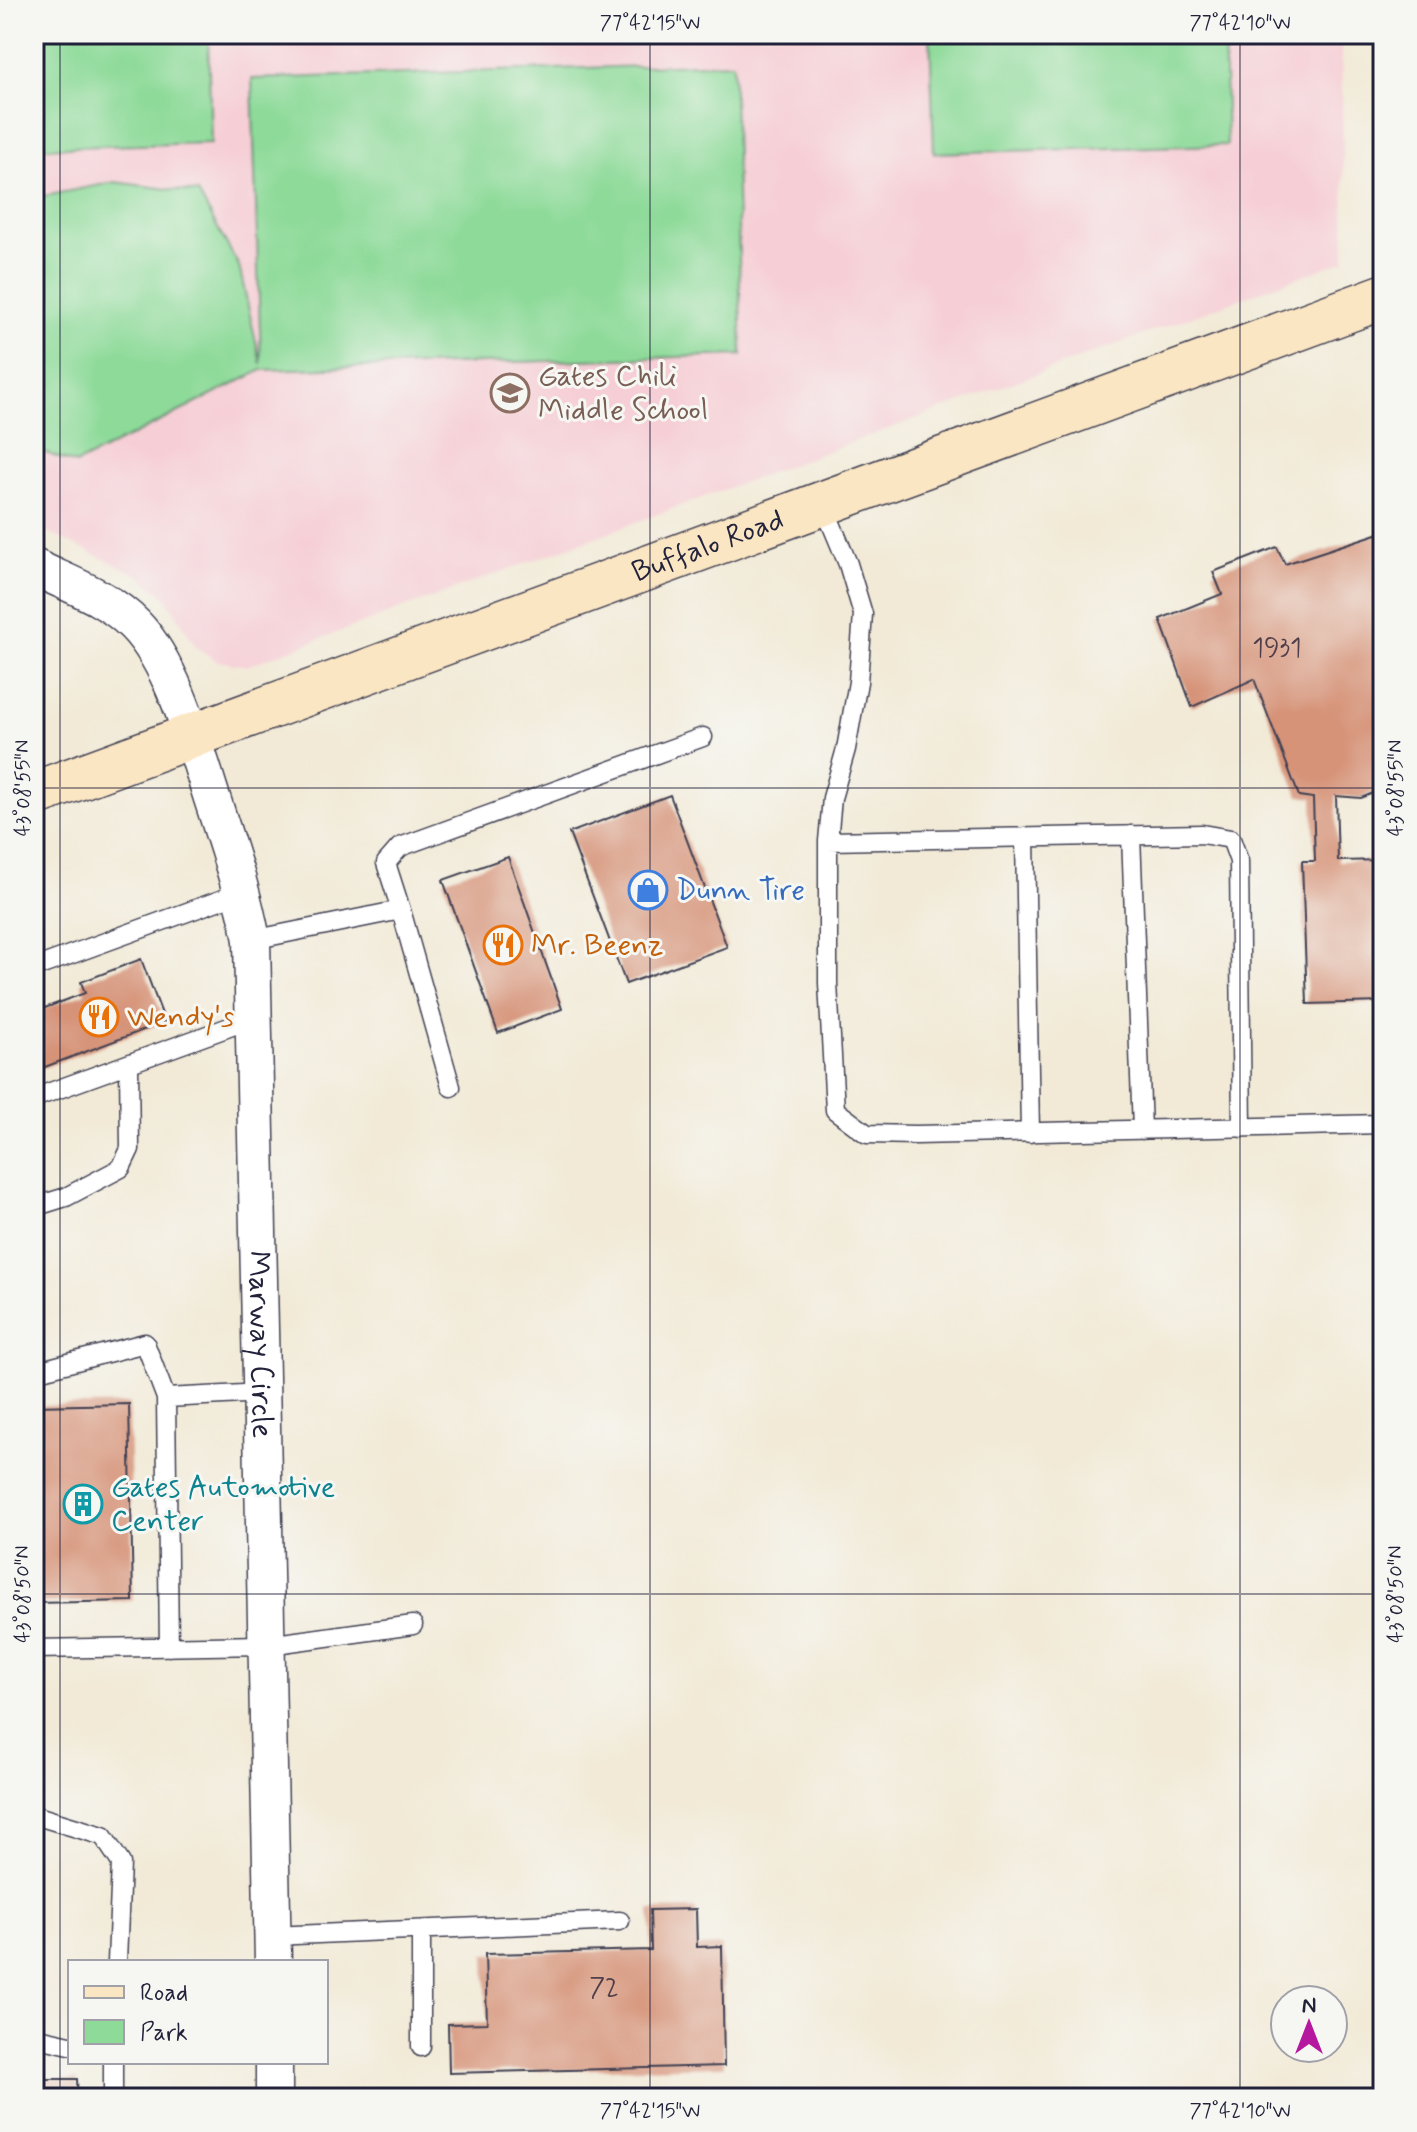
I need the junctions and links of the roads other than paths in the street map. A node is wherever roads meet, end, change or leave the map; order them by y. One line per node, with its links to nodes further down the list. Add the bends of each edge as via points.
1 (1383, 297): 2 (main road, Buffalo Road)
2 (823, 504): 4 (main road, Buffalo Road); 9 (lane, via 863,614 858,682 832,798)
3 (34, 567): 4 (street, Marway Circle, via 111,604 134,624 155,649)
4 (192, 736): 6 (main road, Buffalo Road); 10 (street, Marway Circle)
5 (703, 737): 11 (lane, via 400,847 386,863)
6 (34, 794)
7 (1131, 835): 8 (lane); 19 (lane, via 1231,839 1239,861); 20 (lane)
8 (1025, 837): 9 (lane); 21 (lane)
9 (828, 841): 21 (lane, via 835,1110 867,1134)
10 (242, 892): 12 (street, Marway Circle); 13 (lane)
11 (401, 910): 12 (lane); 16 (lane)
12 (252, 940): 14 (street, Marway Circle)
13 (34, 968)
14 (254, 1018): 15 (lane); 24 (street, Marway Circle)
15 (129, 1065): 17 (lane); 22 (lane, via 130,1149 121,1168)
16 (451, 1087)
17 (34, 1098)
18 (1383, 1124): 19 (lane)
19 (1242, 1128): 20 (lane)
20 (1142, 1130): 21 (lane)
21 (1030, 1133)
22 (34, 1207)
23 (34, 1372): 25 (lane, via 145,1343)
24 (263, 1393): 25 (lane); 27 (street, Marway Circle)
25 (166, 1398): 28 (lane)
26 (413, 1625): 27 (lane)
27 (268, 1645): 28 (lane); 33 (street, Marway Circle)
28 (169, 1647): 29 (lane)
29 (34, 1649)
30 (34, 1815): 34 (lane, via 103,1836 121,1863)
31 (620, 1921): 32 (lane)
32 (421, 1931): 33 (lane); 37 (lane)
33 (272, 1949)
34 (117, 1960)
35 (34, 2037): 36 (lane)
36 (68, 2045)
37 (421, 2047)
38 (113, 2064): 40 (lane)
39 (274, 2064): 41 (street)
40 (113, 2098)
41 (274, 2098)

